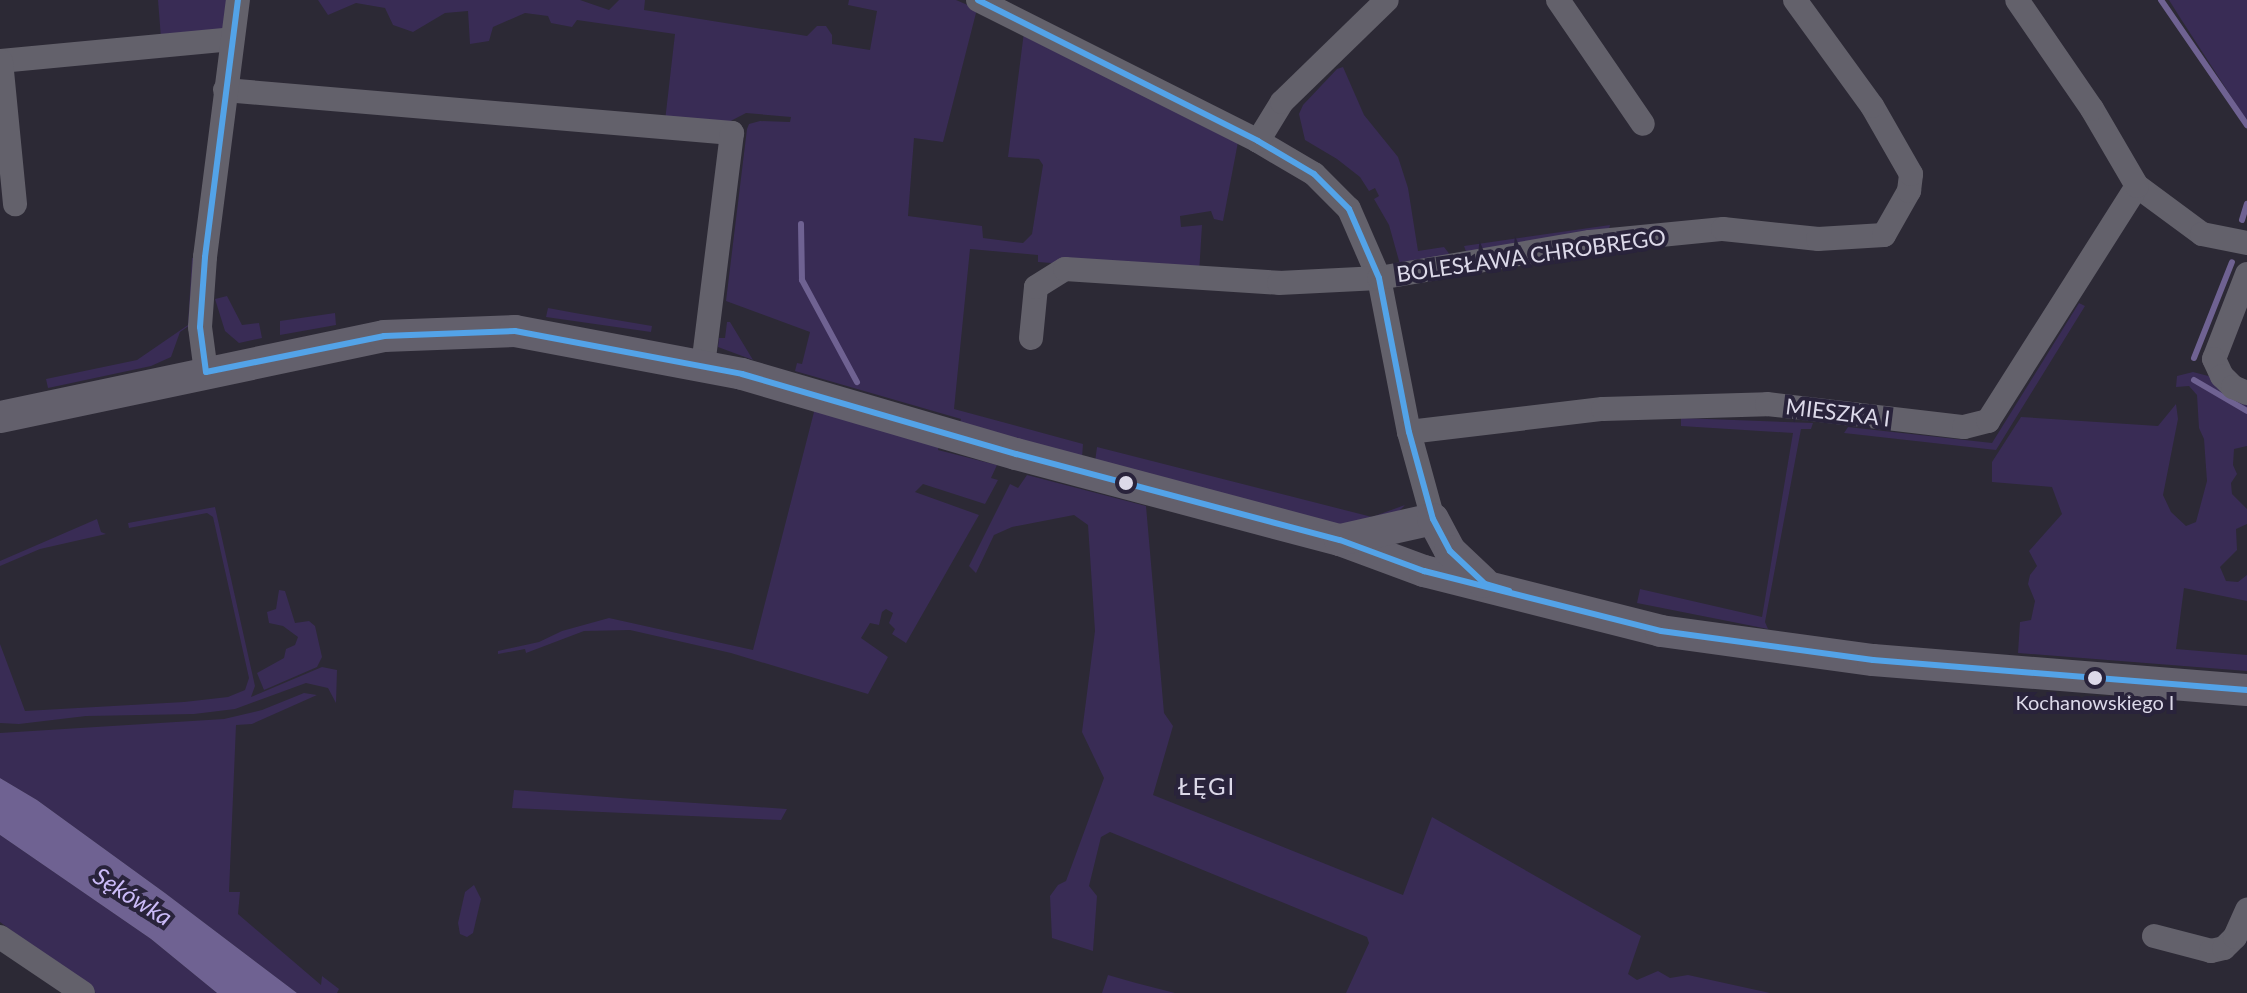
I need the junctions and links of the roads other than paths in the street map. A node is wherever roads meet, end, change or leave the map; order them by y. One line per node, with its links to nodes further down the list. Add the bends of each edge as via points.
1 (238, 0): 7 (street)
2 (978, 0): 11 (street)
3 (1387, 0): 11 (street, via 1282,102)
4 (1558, 0): 10 (street)
5 (1795, 0): 16 (street, BOLESŁAWA CHROBREGO, via 1872,106 1911,174 1909,191 1884,235 1818,239 1723,229 1590,242)
6 (2017, 0): 12 (street)
7 (232, 39): 8 (street); 9 (street)
8 (1, 61): 13 (street)
9 (225, 90): 18 (street, via 732,133); 19 (street, via 200,327)
10 (1643, 124)
11 (1258, 141): 16 (street, via 1314,174 1349,209)
12 (2137, 186): 14 (street, via 2202,234); 22 (street, MIESZKA I, via 1988,421 1964,427 1767,404 1603,409)
13 (15, 204)
14 (2247, 243)
15 (2247, 274): 20 (street, via 2214,359 2222,376)
16 (1379, 278): 17 (street, via 1279,283 1065,269 1036,287); 22 (street)
17 (1031, 338)
18 (703, 366): 19 (street, via 515,331 457,331 384,336); 24 (street)
19 (206, 372): 21 (street)
20 (2247, 393)
21 (0, 417)
22 (1409, 432): 23 (street)
23 (1438, 530): 24 (street); 25 (street); 26 (street, via 1450,551)
24 (1340, 540): 25 (street)
25 (1424, 571): 26 (street)
26 (1485, 584): 27 (street, via 1661,631 1816,654)
27 (2247, 690)
28 (2247, 910): 29 (street, via 2224,948 2211,951)
29 (2154, 936)
30 (0, 937): 31 (street)
31 (83, 993)

